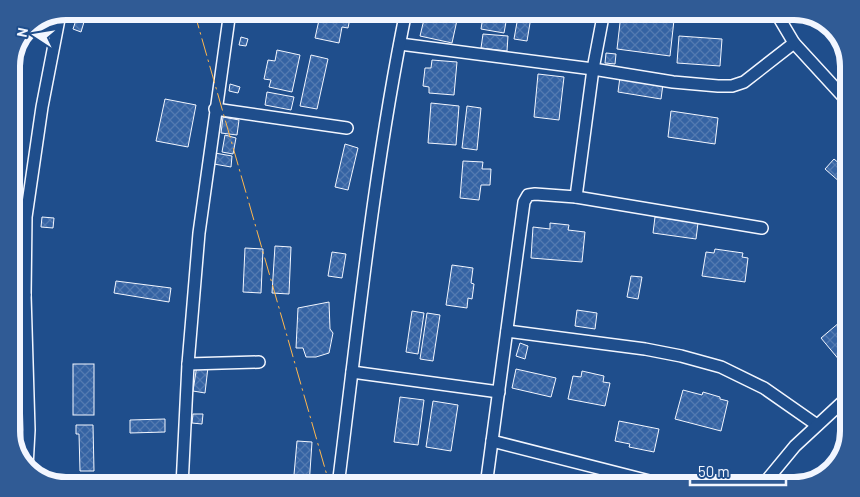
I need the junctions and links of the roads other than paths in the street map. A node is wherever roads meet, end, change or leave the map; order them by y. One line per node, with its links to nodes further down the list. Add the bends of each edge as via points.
1 (59, 20): 7 (street)
2 (229, 20): 12 (street)
3 (404, 20): 9 (street)
4 (602, 20): 10 (street)
5 (780, 20): 8 (street)
6 (40, 28): 7 (street)
7 (56, 31): 17 (street, via 26,218)
8 (794, 43): 10 (street, via 744,82 732,86 673,82); 11 (street)
9 (400, 44): 10 (street); 21 (street)
10 (594, 69): 14 (street)
11 (840, 93)
12 (215, 109): 13 (street); 20 (street, via 199,233)
13 (347, 128)
14 (576, 197): 15 (street); 18 (street, via 535,194 528,195 524,202)
15 (762, 228)
16 (20, 295): 17 (street)
17 (24, 295): 26 (street)
18 (507, 331): 22 (street); 24 (street, via 681,356 721,367 764,388)
19 (259, 362): 20 (street)
20 (188, 364): 27 (street)
21 (352, 372): 22 (street); 28 (street)
22 (498, 392): 25 (street)
23 (840, 404): 24 (street)
24 (817, 425): 31 (street)
25 (492, 441): 29 (street); 30 (street)
26 (27, 456)
27 (182, 477)
28 (339, 477)
29 (487, 477)
30 (634, 477)
31 (769, 477)

